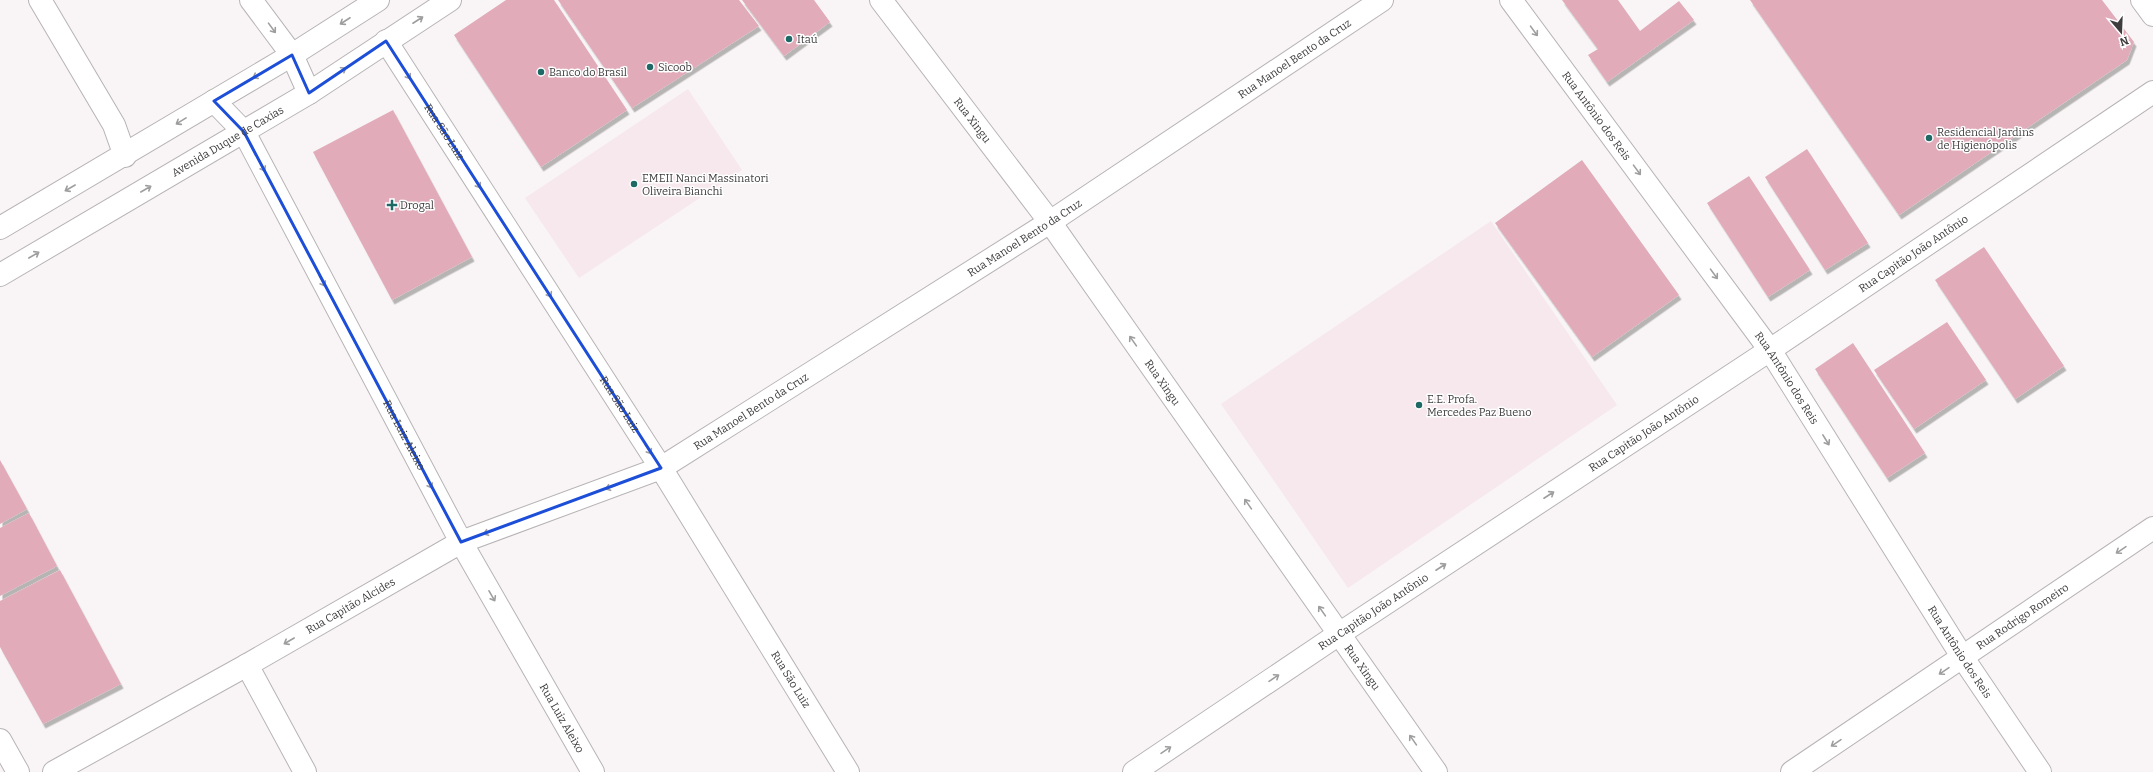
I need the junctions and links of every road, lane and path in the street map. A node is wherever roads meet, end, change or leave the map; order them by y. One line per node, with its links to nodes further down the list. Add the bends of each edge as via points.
1 (40, 0): 16 (street, via 114,125)
2 (252, 0): 11 (street, one-way to 11)
3 (378, 0): 11 (street, one-way to 11)
4 (450, 0): 10 (street, Avenida Duque de Caxias, one-way to 4)
5 (881, 0): 17 (street, Rua Xingu)
6 (1382, 0): 17 (street, Rua Manoel Bento da Cruz)
7 (1511, 0): 20 (street, Rua Antônio dos Reis, one-way to 20)
8 (2142, 0): 9 (street)
9 (2153, 15)
10 (386, 41): 13 (street, Avenida Duque de Caxias, one-way to 10); 21 (street, Rua São Luiz, one-way to 21)
11 (292, 55): 13 (street); 14 (street, one-way to 14)
12 (2153, 92): 20 (street, Rua Capitão João Antônio)
13 (309, 93): 15 (street, Avenida Duque de Caxias)
14 (214, 101): 15 (street, Rua Luiz Aleixo); 16 (street, one-way to 16)
15 (244, 132): 19 (street, Avenida Duque de Caxias, one-way to 15); 23 (street, Rua Luiz Aleixo, one-way to 23)
16 (125, 156): 18 (street, one-way to 18)
17 (1050, 222): 21 (street, Rua Manoel Bento da Cruz); 24 (street, Rua Xingu, one-way to 17)
18 (0, 228)
19 (0, 275)
20 (1770, 350): 24 (street, Rua Capitão João Antônio, one-way to 20); 25 (street, Rua Antônio dos Reis, one-way to 25)
21 (661, 468): 23 (street, Rua Capitão Alcides, one-way to 23); 32 (street, Rua São Luiz)
22 (2153, 528): 25 (street, Rua Rodrigo Romeiro, one-way to 25)
23 (461, 542): 26 (street, Rua Capitão Alcides, one-way to 26); 31 (street, Rua Luiz Aleixo, one-way to 31)
24 (1339, 634): 33 (street, Rua Capitão João Antônio, one-way to 24); 34 (street, Rua Xingu, one-way to 24)
25 (1963, 658): 35 (street, Rua Rodrigo Romeiro, one-way to 35); 36 (street, Rua Antônio dos Reis)
26 (247, 666): 29 (street, Rua Capitão Alcides); 30 (street)
27 (0, 740): 28 (street)
28 (18, 772)
29 (54, 772)
30 (305, 772)
31 (593, 772)
32 (848, 772)
33 (1134, 772)
34 (1436, 772)
35 (1792, 772)
36 (2040, 772)

